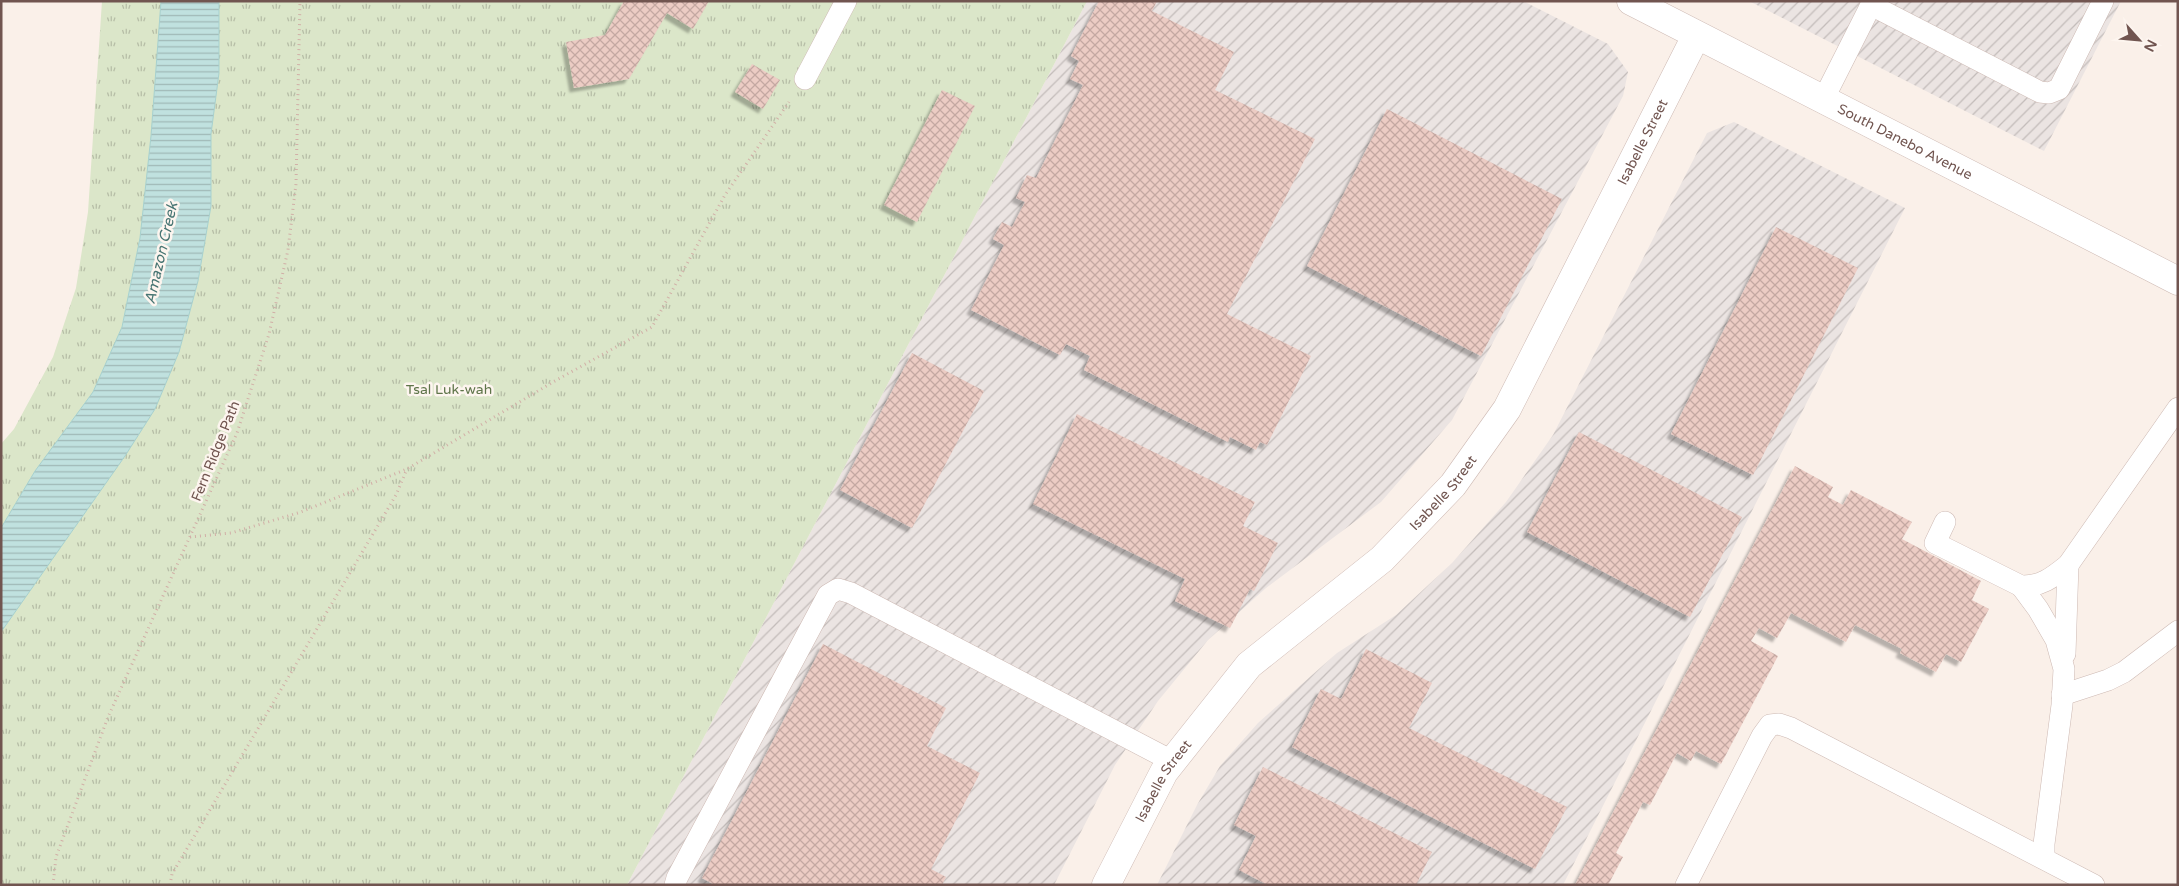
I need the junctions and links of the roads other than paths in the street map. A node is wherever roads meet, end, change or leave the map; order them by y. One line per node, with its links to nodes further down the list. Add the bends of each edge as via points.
1 (846, 1): 6 (lane)
2 (2103, 1): 4 (lane, via 2059,89 2049,93 2040,92)
3 (1633, 2): 5 (street, South Danebo Avenue)
4 (1872, 3): 7 (lane)
5 (1696, 36): 7 (street, South Danebo Avenue); 16 (street, Isabelle Street, via 1507,409 1467,465 1382,559 1248,665)
6 (805, 79)
7 (1823, 100): 8 (street, South Danebo Avenue)
8 (2178, 281)
9 (2178, 408): 11 (lane)
10 (1945, 522): 12 (lane, via 1935,543)
11 (2068, 565): 12 (lane, via 2033,587); 14 (lane)
12 (2022, 586): 14 (lane, via 2056,640)
13 (2178, 631): 15 (lane, via 2124,672)
14 (2064, 669): 15 (lane)
15 (2062, 695): 17 (lane)
16 (1172, 761): 18 (lane, via 852,593 838,589 828,595); 19 (street, Isabelle Street)
17 (2044, 858): 20 (lane, via 1779,724 1770,725 1762,736); 21 (lane)
18 (675, 885)
19 (1106, 885)
20 (1686, 885)
21 (2094, 885)

